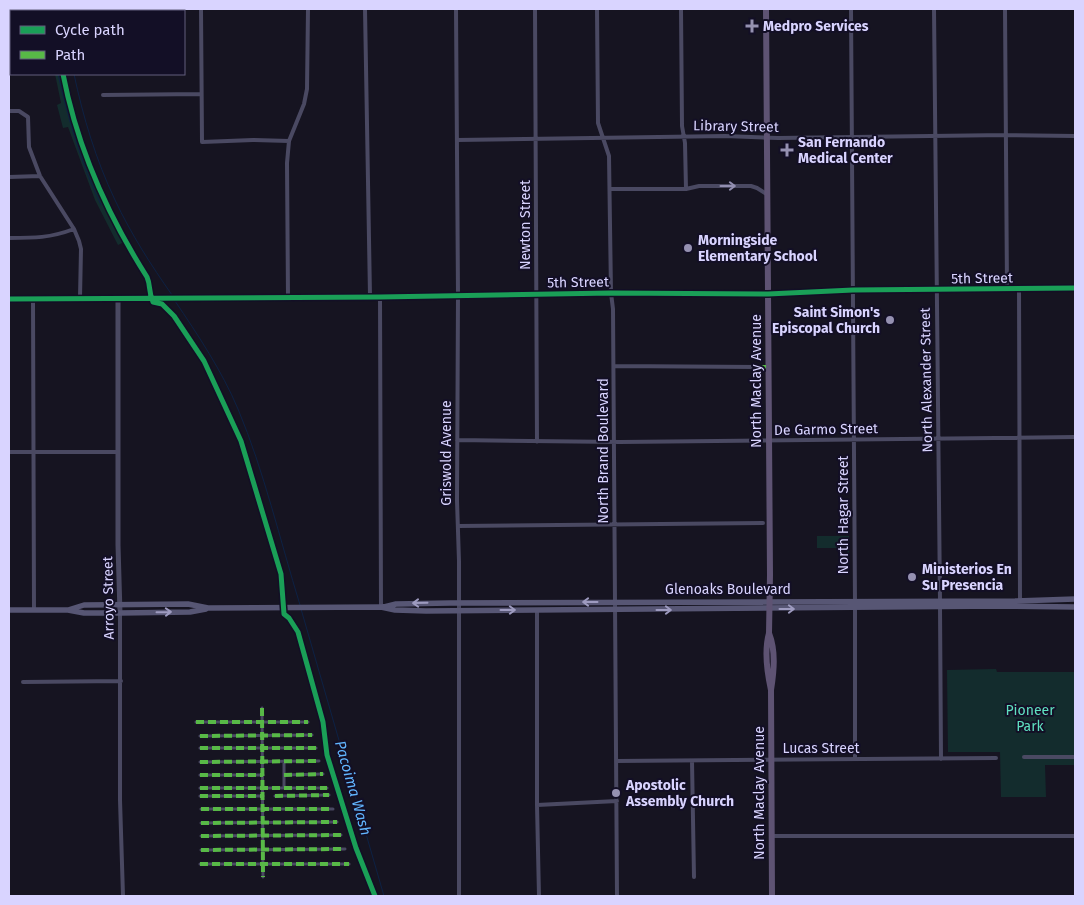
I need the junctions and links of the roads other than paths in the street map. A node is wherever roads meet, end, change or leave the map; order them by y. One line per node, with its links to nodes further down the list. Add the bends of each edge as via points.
1 (201, 9): 12 (street)
2 (308, 9): 24 (street, via 307,89)
3 (365, 9): 41 (street)
4 (456, 9): 22 (street, Griswold Avenue)
5 (535, 9): 23 (street, Newton Street)
6 (597, 9): 21 (street, North Brand Boulevard, via 598,123)
7 (681, 9): 17 (street)
8 (766, 9): 18 (main road, North Maclay Avenue)
9 (851, 9): 19 (street, North Hagar Street)
10 (934, 9): 20 (street, North Alexander Street)
11 (1005, 9): 15 (street)
12 (201, 94): 13 (street); 24 (street, via 202,142)
13 (103, 95)
14 (9, 111): 25 (street, via 23,112 29,120 29,146)
15 (1006, 135): 16 (street, Library Street); 20 (street, Library Street); 35 (street)
16 (1075, 136)
17 (684, 137): 18 (street, Library Street); 21 (street, Library Street); 28 (street)
18 (767, 137): 19 (street, Library Street); 29 (main road, North Maclay Avenue)
19 (852, 137): 20 (street, Library Street); 36 (street, North Hagar Street)
20 (935, 137): 34 (street, North Alexander Street)
21 (604, 138): 23 (street, Library Street); 27 (street, North Brand Boulevard, via 609,154)
22 (456, 140): 23 (street, Library Street); 40 (street, Griswold Avenue)
23 (536, 140): 38 (street, Newton Street)
24 (289, 142): 43 (street)
25 (40, 176): 26 (street); 30 (street)
26 (9, 177)
27 (610, 189): 28 (street); 37 (street, North Brand Boulevard)
28 (686, 189): 29 (street, one-way to 29, via 751,186)
29 (768, 195): 39 (main road, North Maclay Avenue)
30 (74, 229): 31 (street, via 56,236); 44 (street, via 81,250)
31 (9, 238)
32 (1019, 288): 33 (street, 5th Street); 35 (street, 5th Street); 51 (street)
33 (1075, 288)
34 (936, 289): 35 (street, 5th Street); 36 (street, 5th Street); 52 (street, North Alexander Street)
35 (1008, 289)
36 (853, 290): 39 (street, 5th Street); 55 (street, North Hagar Street)
37 (611, 293): 38 (street, 5th Street); 39 (street, 5th Street); 48 (street, North Brand Boulevard)
38 (536, 294): 40 (street, 5th Street); 57 (street, Newton Street)
39 (768, 294): 54 (main road, North Maclay Avenue)
40 (458, 295): 42 (street, 5th Street); 53 (street, Griswold Avenue)
41 (370, 296): 42 (street, 5th Street); 43 (street, 5th Street)
42 (380, 296): 73 (street)
43 (288, 297): 45 (street, 5th Street)
44 (80, 298): 45 (street, 5th Street); 47 (street)
45 (118, 298): 60 (street, Arroyo Street)
46 (9, 299): 47 (street)
47 (33, 299): 59 (street)
48 (614, 366): 49 (street); 56 (street, North Brand Boulevard)
49 (758, 367)
50 (1075, 437): 51 (street, De Garmo Street)
51 (1019, 438): 52 (street, De Garmo Street); 71 (street)
52 (937, 439): 55 (street, De Garmo Street); 70 (street, North Alexander Street)
53 (457, 440): 57 (street, De Garmo Street); 63 (street, Griswold Avenue)
54 (769, 440): 55 (street, De Garmo Street); 56 (street, De Garmo Street); 65 (main road, North Maclay Avenue)
55 (854, 440): 72 (street, North Hagar Street)
56 (614, 441): 57 (street, De Garmo Street); 62 (street, North Brand Boulevard)
57 (537, 442)
58 (9, 452): 59 (street)
59 (33, 452): 60 (street); 78 (street)
60 (118, 452): 69 (street, Arroyo Street)
61 (763, 523): 62 (street)
62 (615, 524): 63 (street); 67 (street, North Brand Boulevard)
63 (458, 526): 68 (street, Griswold Avenue)
64 (1075, 599): 71 (main road, Glenoaks Boulevard)
65 (770, 601): 67 (main road, Glenoaks Boulevard); 72 (main road, Glenoaks Boulevard); 76 (main road, North Maclay Avenue)
66 (538, 602): 67 (main road, Glenoaks Boulevard, one-way to 66); 68 (main road, Glenoaks Boulevard); 80 (street)
67 (615, 602): 81 (street, North Brand Boulevard)
68 (460, 603): 73 (main road, Glenoaks Boulevard, one-way to 73); 82 (street, Griswold Avenue)
69 (120, 604): 75 (main road, Glenoaks Boulevard, via 188,604); 79 (main road, Glenoaks Boulevard, via 84,605); 83 (street, Arroyo Street)
70 (940, 604): 71 (main road, Glenoaks Boulevard); 72 (main road, Glenoaks Boulevard); 100 (street, North Alexander Street)
71 (1020, 604): 74 (main road, Glenoaks Boulevard)
72 (855, 605): 76 (main road, Glenoaks Boulevard, one-way to 72); 99 (street, North Hagar Street)
73 (382, 607): 75 (main road, Glenoaks Boulevard); 82 (main road, Glenoaks Boulevard)
74 (1075, 607)
75 (208, 608): 83 (main road, Glenoaks Boulevard, one-way to 75, via 190,612)
76 (769, 609): 81 (main road, Glenoaks Boulevard, one-way to 76); 102 (main road, North Maclay Avenue, via 774,664)
77 (9, 610): 78 (main road, Glenoaks Boulevard)
78 (34, 610): 79 (main road, Glenoaks Boulevard)
79 (68, 610): 83 (main road, Glenoaks Boulevard)
80 (537, 610): 81 (main road, Glenoaks Boulevard); 82 (main road, Glenoaks Boulevard, one-way to 80); 121 (street)
81 (615, 610): 104 (street, North Brand Boulevard)
82 (460, 611): 142 (street, Griswold Avenue)
83 (120, 613): 84 (street, Arroyo Street)
84 (121, 681): 85 (street); 141 (street, Arroyo Street)
85 (23, 682)
86 (262, 708): 88 (street)
87 (196, 722): 88 (street)
88 (262, 722): 89 (street); 90 (street)
89 (308, 722)
90 (262, 735): 91 (street); 92 (street); 94 (street)
91 (312, 735)
92 (200, 736)
93 (200, 748): 94 (street)
94 (262, 748): 95 (street); 106 (street)
95 (316, 748)
96 (1024, 757): 97 (street)
97 (1075, 757)
98 (996, 758): 100 (street, Lucas Street)
99 (855, 759): 100 (street, Lucas Street); 102 (street, Lucas Street)
100 (941, 759)
101 (692, 760): 102 (street, Lucas Street); 104 (street, Lucas Street); 139 (street)
102 (771, 760): 131 (main road, North Maclay Avenue)
103 (320, 761): 107 (street)
104 (616, 761): 120 (street, North Brand Boulevard)
105 (200, 762): 106 (street)
106 (262, 762): 107 (street); 110 (street)
107 (284, 762): 111 (street)
108 (323, 774): 111 (street)
109 (200, 775): 110 (street)
110 (263, 775): 113 (street)
111 (284, 775): 114 (street)
112 (200, 788): 113 (street)
113 (263, 788): 114 (street); 118 (street)
114 (284, 788): 115 (street)
115 (327, 788)
116 (329, 795): 119 (street)
117 (200, 796): 118 (street)
118 (263, 796): 123 (street)
119 (275, 796)
120 (617, 801): 121 (street); 144 (street, North Brand Boulevard)
121 (537, 805): 143 (street)
122 (333, 808): 123 (street)
123 (263, 809): 124 (street); 125 (street)
124 (200, 810)
125 (263, 822): 126 (street); 127 (street); 130 (street)
126 (337, 822)
127 (201, 823)
128 (341, 835): 130 (street)
129 (201, 836): 130 (street)
130 (263, 836): 135 (street)
131 (772, 836): 132 (street); 145 (main road, North Maclay Avenue)
132 (1075, 836)
133 (345, 849): 135 (street)
134 (201, 850): 135 (street)
135 (263, 850): 137 (street)
136 (200, 864): 137 (street)
137 (263, 864): 138 (street); 140 (street)
138 (349, 864)
139 (694, 876)
140 (263, 877)
141 (123, 896)
142 (459, 896)
143 (539, 896)
144 (617, 896)
145 (772, 896)

